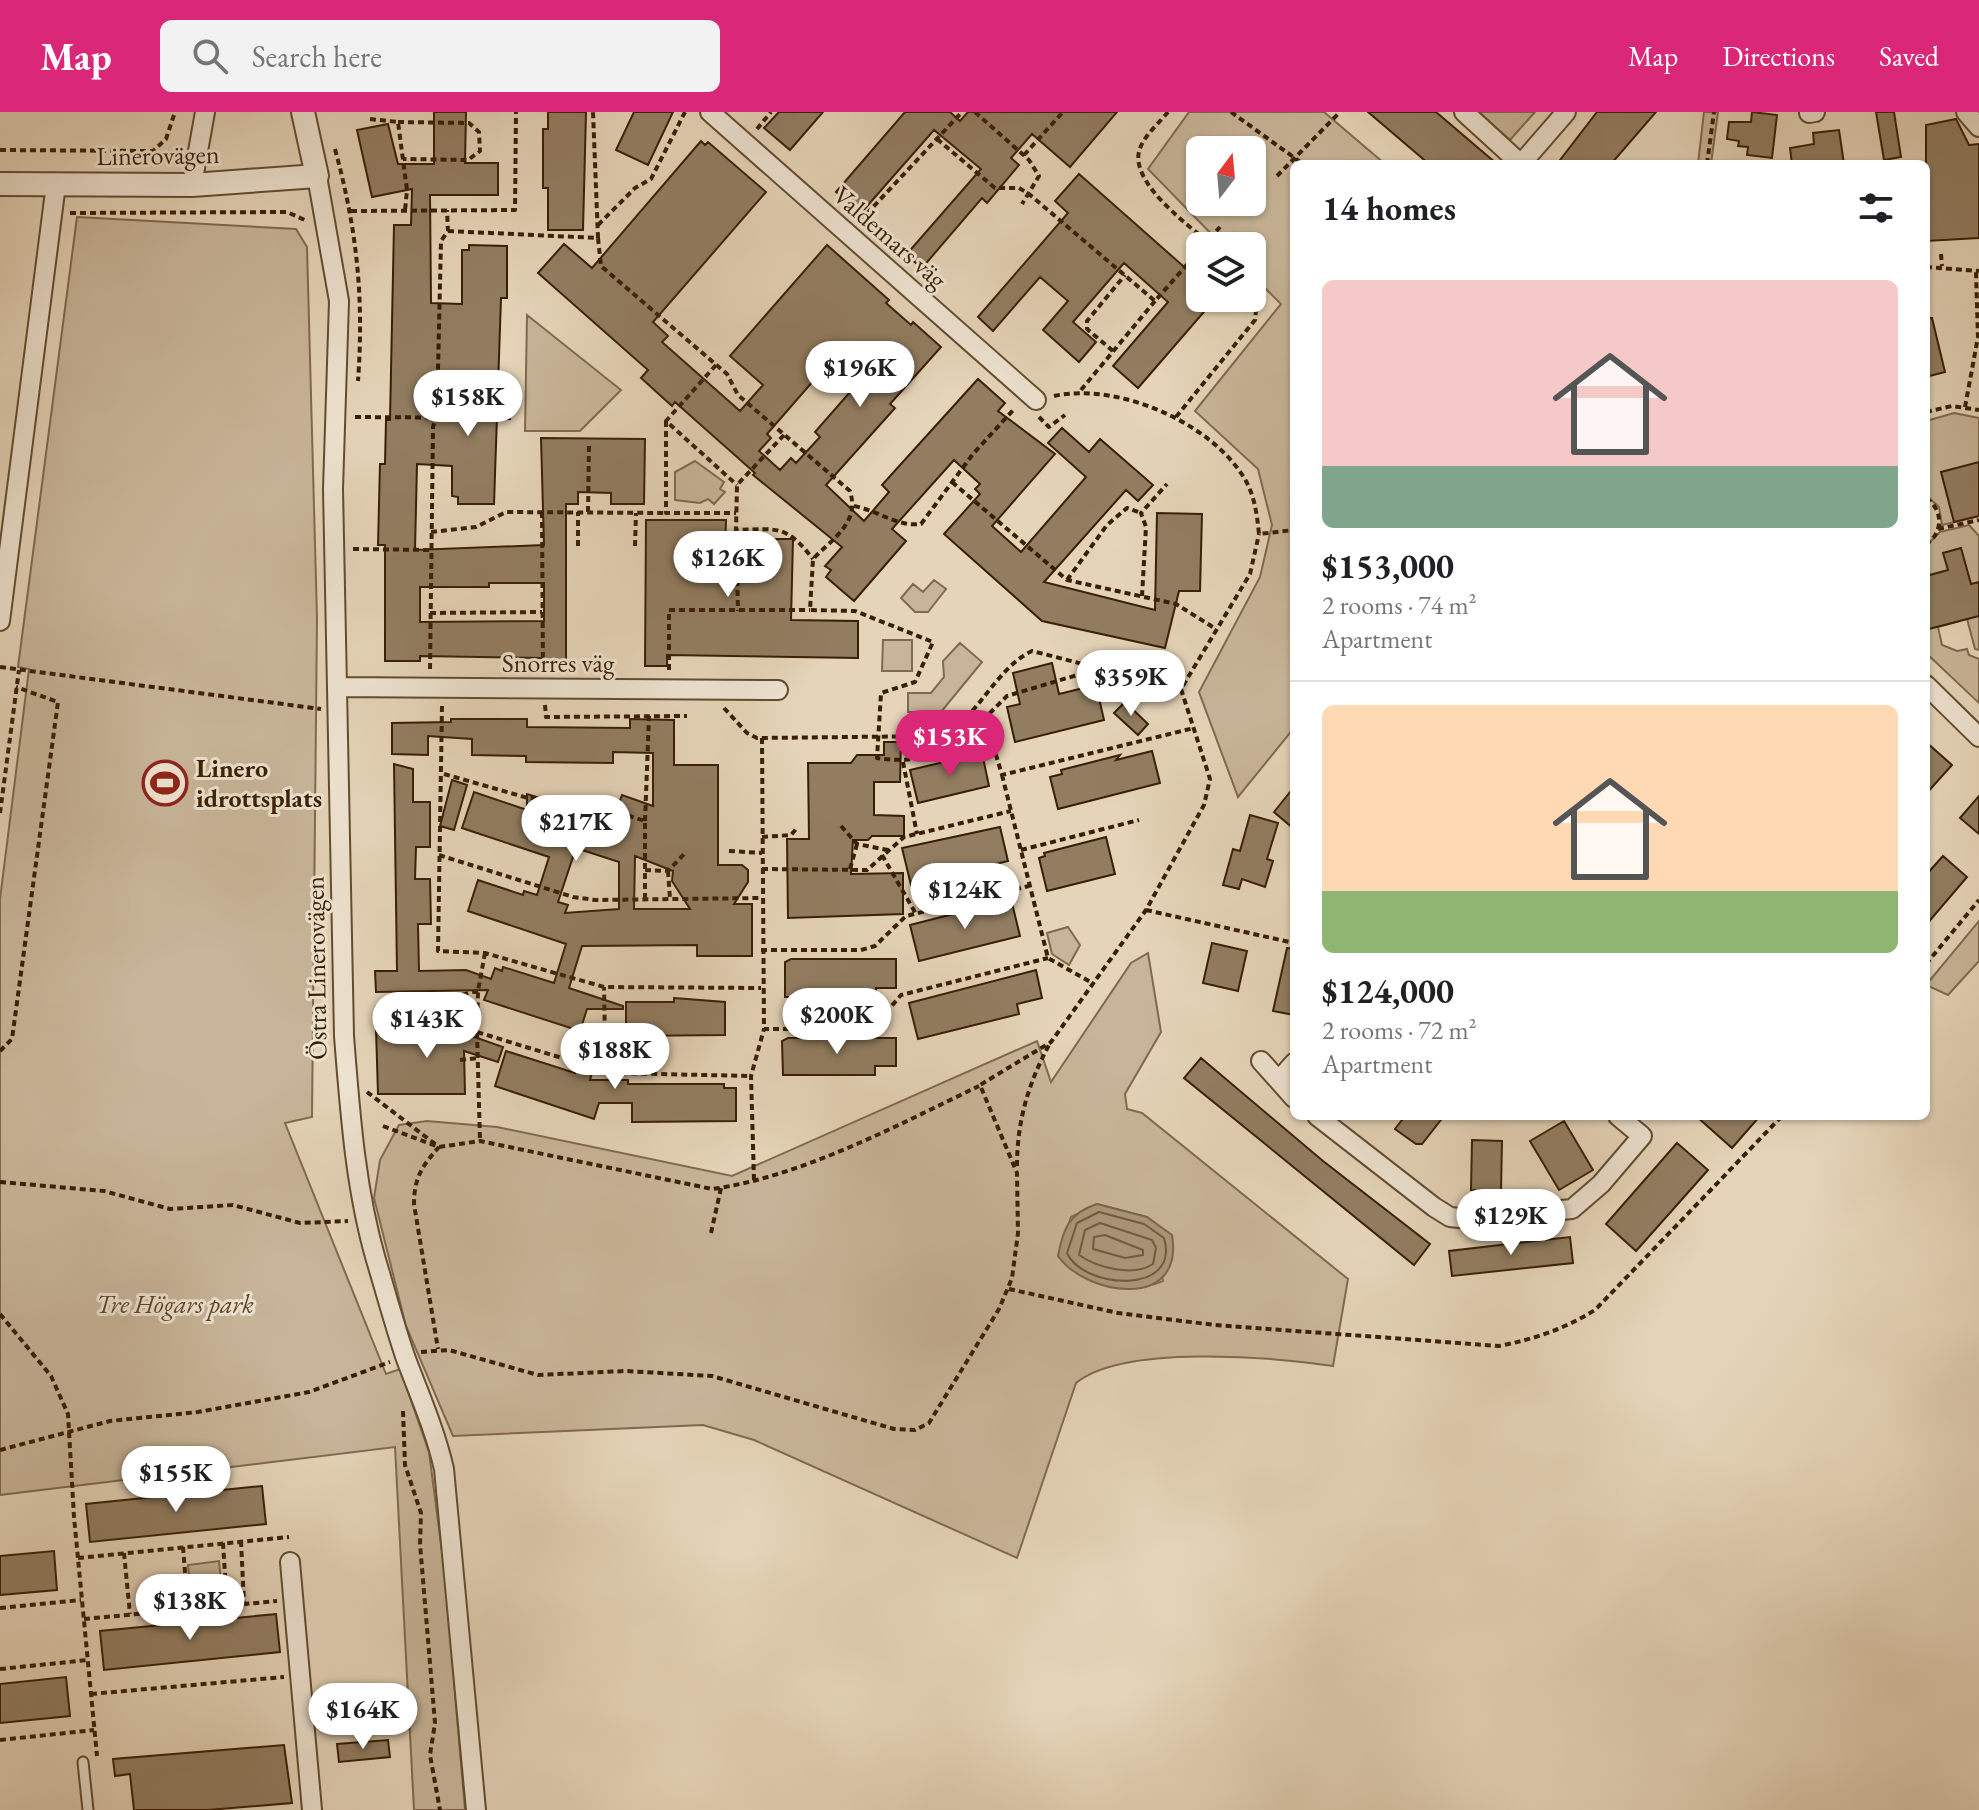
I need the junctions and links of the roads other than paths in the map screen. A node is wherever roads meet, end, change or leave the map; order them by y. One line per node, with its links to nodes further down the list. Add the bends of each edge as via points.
1 (205, 112): 13 (street)
2 (303, 112): 10 (street, Östra Linerovägen)
3 (710, 112): 14 (street, Valdemars väg)
4 (1464, 112): 8 (street)
5 (1966, 112): 7 (street)
6 (1563, 113): 9 (street)
7 (1979, 127)
8 (1517, 160)
9 (1524, 160)
10 (317, 176): 13 (street, Linerovägen); 16 (street, Östra Linerovägen, via 339,301 333,489)
11 (0, 184): 12 (street, Linerovägen)
12 (56, 184): 13 (street, Linerovägen); 15 (street)
13 (192, 185)
14 (1033, 397)
15 (0, 621)
16 (337, 687): 18 (street, Snorres väg); 30 (street, Östra Linerovägen, via 344,1036 356,1165 397,1360 436,1432 444,1469)
17 (1930, 689): 19 (street)
18 (778, 690)
19 (1979, 737)
20 (1261, 1061): 22 (street)
21 (1290, 1068): 22 (street)
22 (1279, 1080): 23 (street)
23 (1290, 1093)
24 (1322, 1120): 25 (street, via 1434,1207 1450,1217 1468,1219 1572,1209 1642,1136)
25 (1623, 1120)
26 (290, 1562): 29 (street)
27 (83, 1762): 28 (lane)
28 (88, 1810)
29 (312, 1810)
30 (476, 1810)

